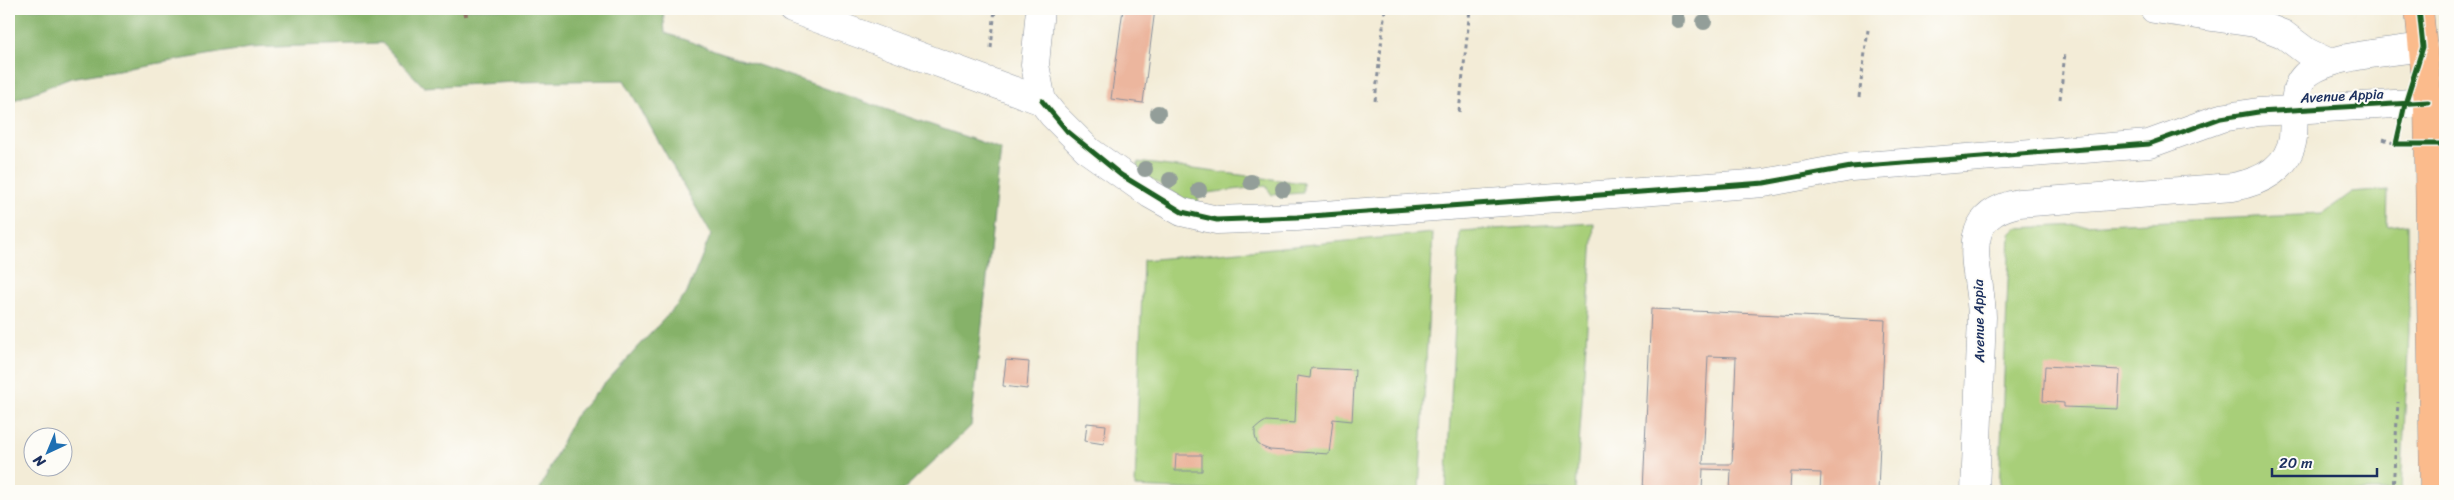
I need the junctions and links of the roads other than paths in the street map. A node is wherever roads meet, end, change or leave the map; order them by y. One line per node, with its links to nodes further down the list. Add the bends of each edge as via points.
1 (792, 9): 7 (street)
2 (1040, 9): 7 (street, via 1035,65)
3 (2154, 9): 6 (street, via 2255,23 2283,34 2307,52)
4 (2419, 9): 5 (main road)
5 (2434, 48): 6 (street, Avenue Appia); 8 (main road)
6 (2328, 62): 9 (street, Avenue Appia, via 2304,78 2297,90)
7 (1042, 100): 9 (street, Avenue Appia, via 1067,131 1122,175 1182,212 1217,220 1288,218 1764,183 1851,167 2149,144 2221,118)
8 (2426, 102): 9 (street, Avenue Appia); 11 (main road)
9 (2294, 110): 10 (street, Avenue Appia, via 2293,139 2288,154 2276,170 2252,183 2019,203 2000,207 1983,220 1974,243 1982,317)
10 (1975, 491)
11 (2434, 491)

